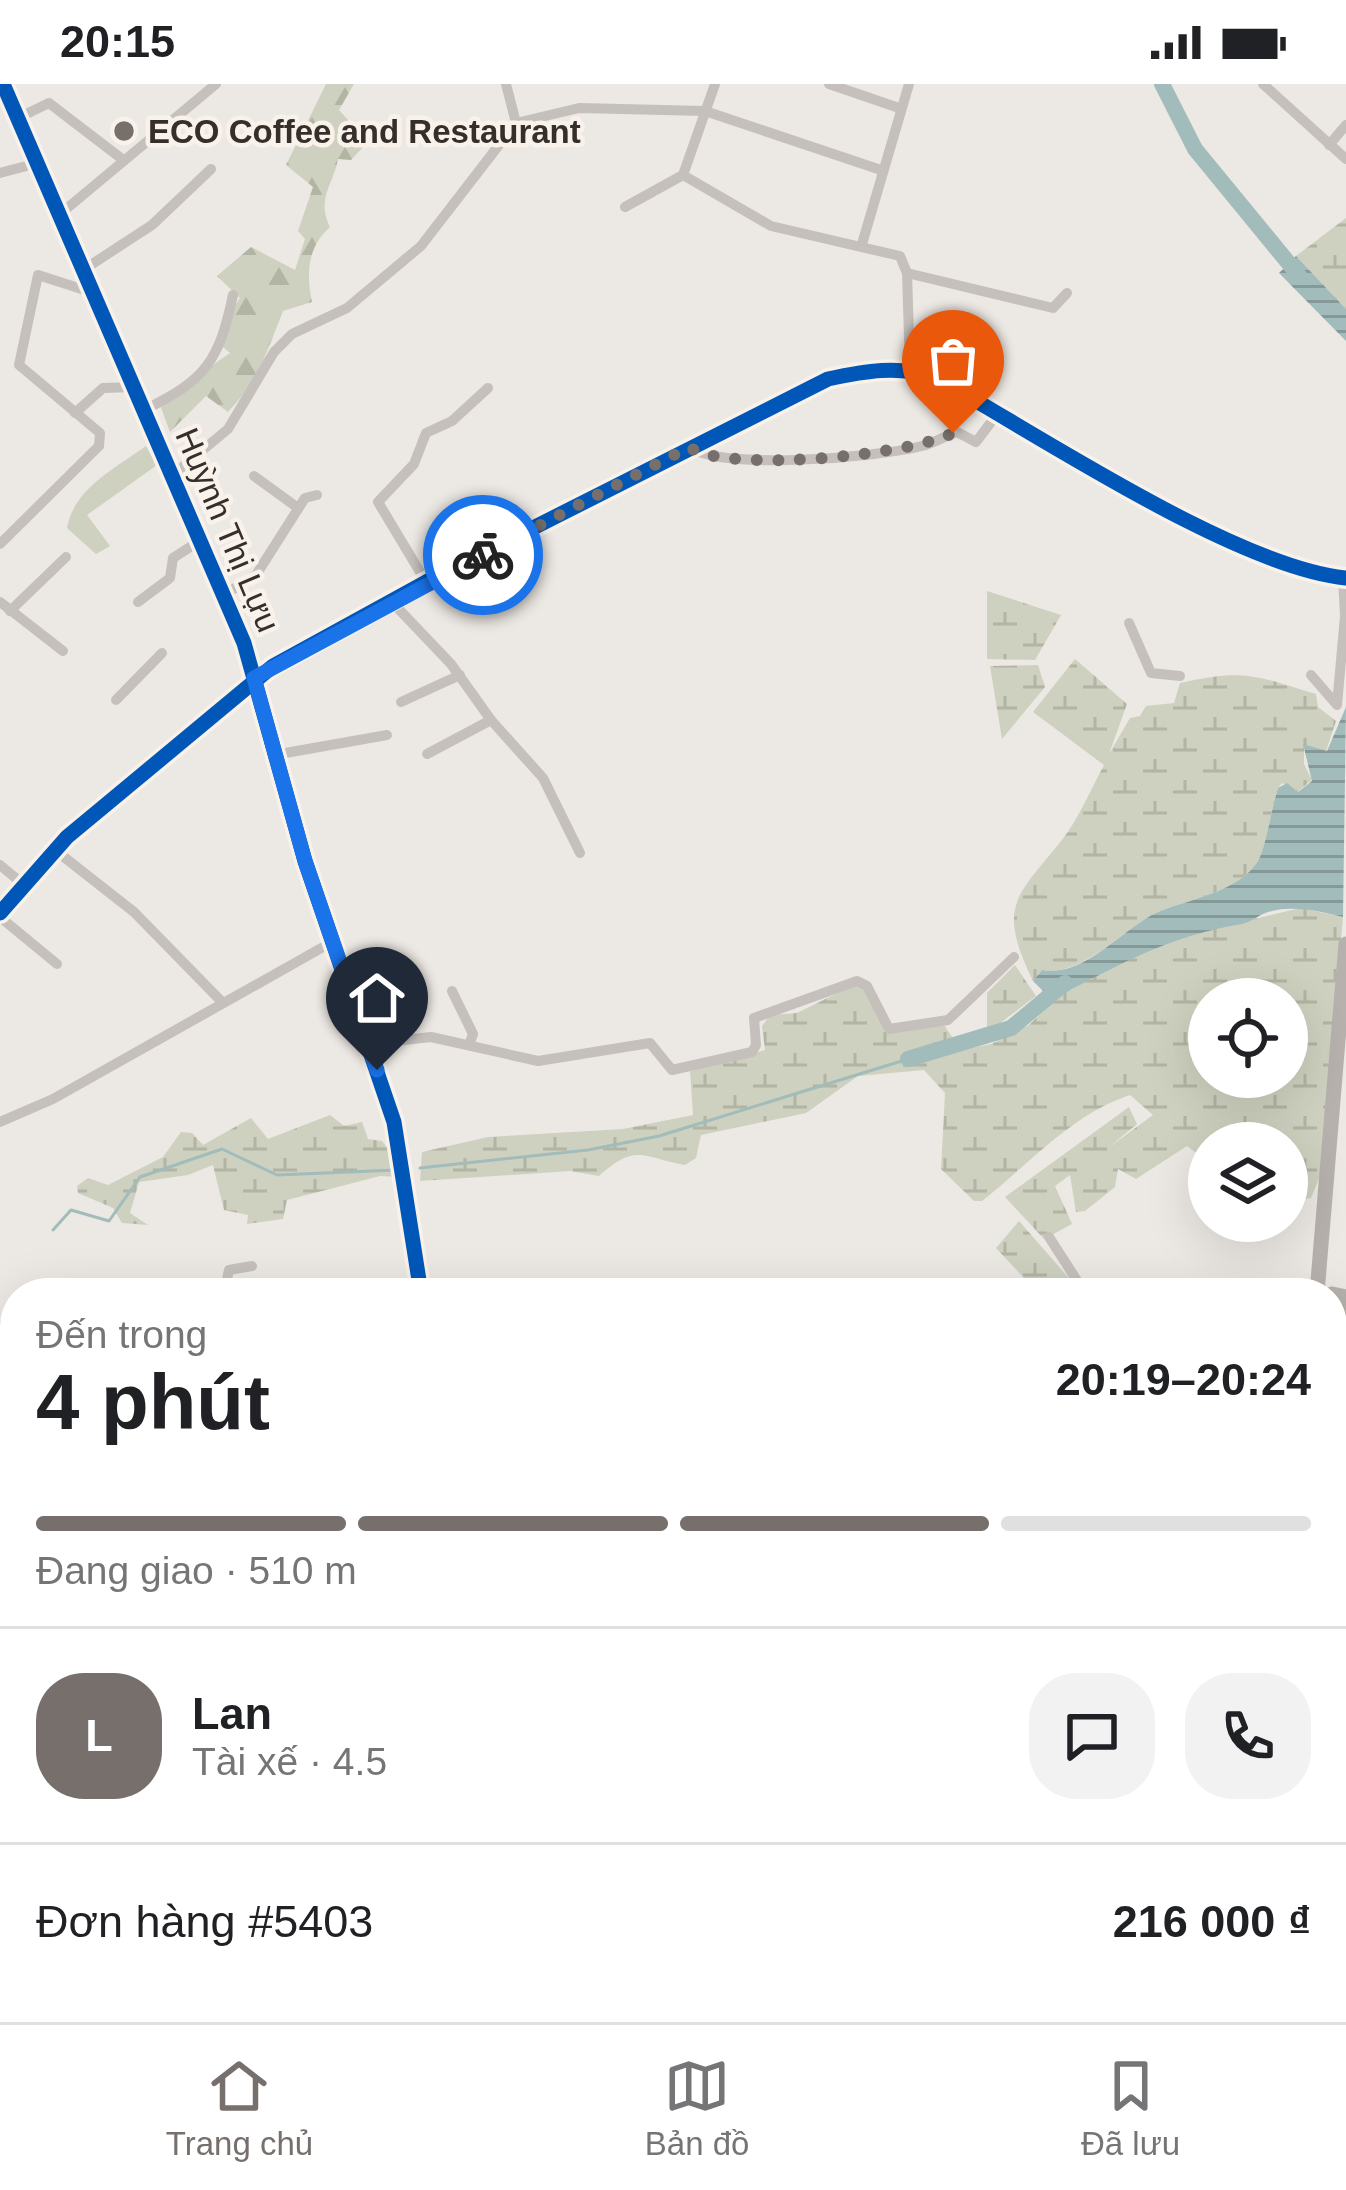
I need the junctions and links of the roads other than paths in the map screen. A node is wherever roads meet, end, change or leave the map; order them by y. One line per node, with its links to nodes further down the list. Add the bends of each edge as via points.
1 (3, 84): 10 (street, Huỳnh Thị Lựu)
2 (216, 84): 15 (street)
3 (506, 84): 11 (street)
4 (715, 84): 9 (street)
5 (829, 84): 8 (street)
6 (909, 84): 8 (street)
7 (1263, 84): 13 (street)
8 (899, 108): 18 (street)
9 (705, 111): 11 (street, via 579,108); 18 (street); 20 (street)
10 (16, 118): 15 (street, via 49,104); 16 (street, Huỳnh Thị Lựu)
11 (516, 123): 36 (street, via 421,246 347,308 292,334 228,429)
12 (1346, 125): 13 (street)
13 (1329, 145): 14 (street)
14 (1346, 158)
15 (122, 159): 22 (street)
16 (34, 164): 19 (street); 22 (street, Huỳnh Thị Lựu)
17 (211, 169): 24 (street, via 152,225)
18 (881, 170): 23 (street)
19 (0, 173)
20 (683, 175): 21 (street); 23 (street, via 771,226)
21 (626, 207)
22 (59, 215): 24 (street, Huỳnh Thị Lựu)
23 (862, 244): 25 (street, via 900,256)
24 (83, 270): 26 (street, Huỳnh Thị Lựu)
25 (907, 273): 27 (street, via 1053,308); 29 (street)
26 (94, 293): 30 (street, Huỳnh Thị Lựu); 33 (street, via 38,275 19,361)
27 (1067, 293)
28 (232, 295): 32 (street, via 224,338 205,370)
29 (910, 369): 34 (street); 35 (street, via 815,384)
30 (134, 387): 32 (street, Huỳnh Thị Lựu); 33 (street, via 103,388)
31 (488, 388): 44 (street, via 426,433 414,464 378,502)
32 (145, 410): 36 (street, Huỳnh Thị Lựu)
33 (75, 413): 40 (street, via 100,433 99,446)
34 (998, 413): 35 (street, via 976,442 957,432 899,450 756,458 706,457); 43 (street, via 1190,519)
35 (689, 447): 44 (street)
36 (174, 474): 41 (street, Huỳnh Thị Lựu)
37 (254, 476): 39 (street)
38 (317, 495): 39 (street)
39 (298, 508): 45 (street, via 256,575)
40 (2, 539)
41 (201, 540): 45 (street, Huỳnh Thị Lựu); 46 (street, via 173,558 170,578)
42 (66, 557): 48 (street)
43 (1345, 577): 54 (street, via 1336,705)
44 (426, 582): 47 (street)
45 (224, 595): 55 (street, Huỳnh Thị Lựu)
46 (138, 602)
47 (392, 602): 52 (street); 55 (street)
48 (5, 606): 50 (street)
49 (1129, 623): 53 (street, via 1151,673)
50 (63, 651)
51 (162, 653): 56 (street)
52 (460, 675): 57 (street); 58 (street)
53 (1180, 676)
54 (1311, 676)
55 (254, 678): 61 (street, Huỳnh Thị Lựu); 62 (street)
56 (116, 700)
57 (401, 702)
58 (491, 720): 60 (street); 63 (street, via 543,778)
59 (387, 735): 61 (street)
60 (427, 754)
61 (274, 755): 67 (street, Huỳnh Thị Lựu)
62 (55, 850): 65 (street); 72 (street, via 134,912)
63 (580, 853)
64 (0, 866): 65 (street)
65 (24, 885): 66 (street)
66 (0, 915): 70 (street)
67 (332, 942): 72 (street); 73 (street, Huỳnh Thị Lựu)
68 (1346, 944): 81 (street)
69 (1014, 957): 74 (street, via 946,1022 889,1029 867,986 856,981 754,1018 752,1052 674,1071 650,1043 538,1060)
70 (57, 964)
71 (452, 992): 74 (street)
72 (224, 1004): 75 (street)
73 (368, 1044): 74 (street, via 428,1037); 79 (street, Huỳnh Thị Lựu, via 402,1155)
74 (470, 1045)
75 (0, 1122)
76 (1049, 1237): 80 (street)
77 (252, 1266): 78 (street, via 229,1270)
78 (227, 1278)
79 (419, 1278)
80 (1075, 1278)
81 (1324, 1278)

